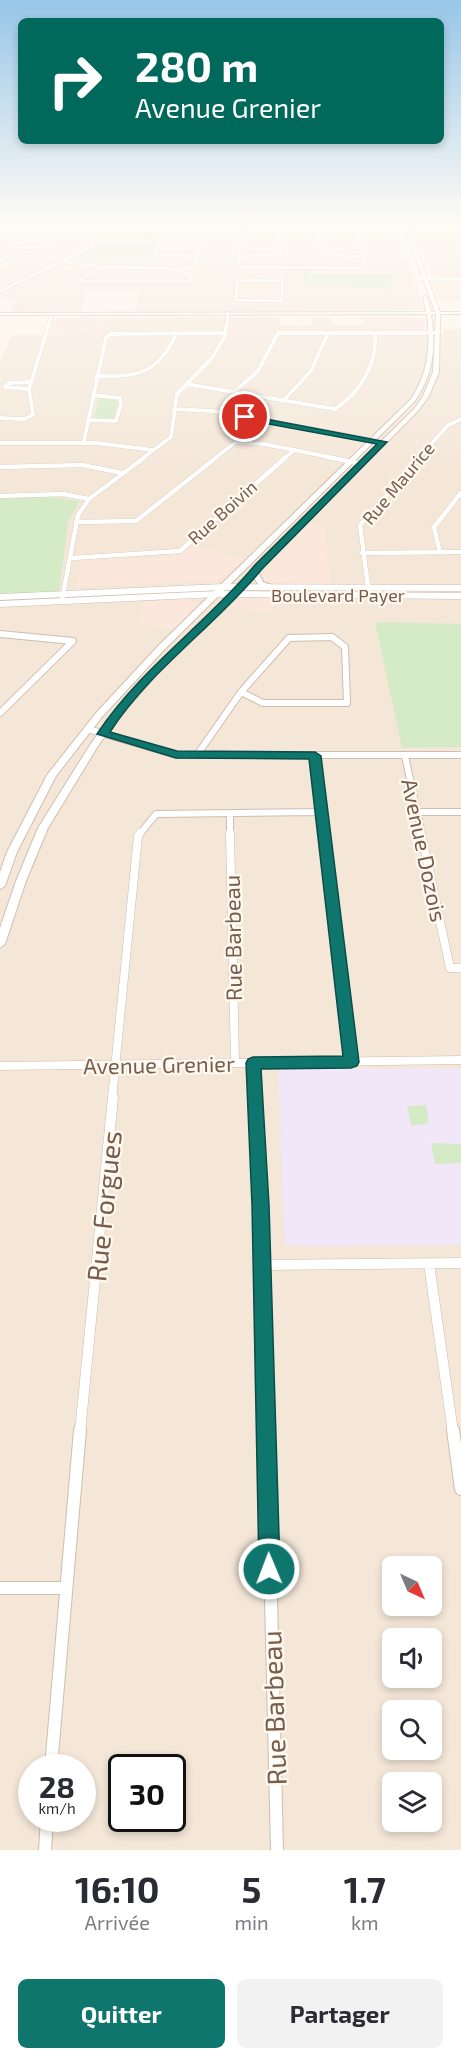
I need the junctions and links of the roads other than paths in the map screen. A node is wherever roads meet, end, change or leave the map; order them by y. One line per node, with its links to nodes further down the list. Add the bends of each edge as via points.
1 (427, 306): 3 (main road)
2 (435, 306): 4 (main road)
3 (430, 314): 4 (main road); 6 (main road); 12 (main road)
4 (438, 314): 5 (main road); 13 (main road)
5 (461, 314)
6 (228, 315): 7 (main road); 8 (main road); 9 (street)
7 (0, 316): 8 (main road)
8 (51, 317): 16 (street)
9 (226, 333): 14 (street); 17 (street, via 209,364)
10 (328, 333): 11 (street); 19 (street, via 278,333 258,371); 21 (street, via 312,371)
11 (375, 333): 12 (street); 21 (street, via 372,362 363,381 341,406 335,409)
12 (429, 333): 13 (street); 26 (main road, via 429,366 421,388 407,408)
13 (438, 333): 28 (main road, via 436,372 426,396)
14 (176, 334): 15 (street, via 162,358 139,375); 15 (street, via 110,334)
15 (96, 376): 20 (street)
16 (32, 382): 18 (street); 18 (street, via 9,383 4,387)
17 (186, 384): 19 (street); 22 (street, via 177,394)
18 (29, 389): 23 (street, via 33,415)
19 (234, 392): 21 (street)
20 (93, 395): 25 (street); 25 (street, via 114,396 120,398 121,404 116,421)
21 (283, 401)
22 (174, 409): 26 (street, via 213,411); 30 (street, via 171,437)
23 (0, 418)
24 (461, 419): 43 (street, Rue Maurice, via 447,426 360,525)
25 (88, 420): 27 (street)
26 (372, 440): 28 (street); 32 (main road)
27 (84, 441): 29 (street); 30 (street)
28 (383, 442): 33 (main road)
29 (0, 443)
30 (153, 450): 35 (street)
31 (293, 451): 32 (street); 39 (street, via 236,442 136,520); 45 (street, Rue Boivin, via 180,551)
32 (351, 462): 33 (street); 40 (main road)
33 (362, 464): 41 (main road)
34 (0, 466): 35 (street, via 84,465)
35 (122, 472): 38 (street)
36 (461, 493): 44 (street, via 434,527)
37 (0, 496): 38 (street, via 63,494)
38 (89, 499): 39 (street)
39 (76, 522): 45 (street)
40 (287, 525): 41 (main road); 50 (main road)
41 (298, 527): 46 (main road)
42 (461, 552): 44 (street)
43 (362, 553): 44 (street); 51 (street, Rue Maurice)
44 (440, 553)
45 (72, 558): 54 (street)
46 (255, 572): 47 (main road); 48 (main road, via 260,583)
47 (242, 587): 48 (street, Boulevard Payer); 50 (street, Boulevard Payer); 52 (main road)
48 (270, 588): 51 (street, Boulevard Payer)
49 (461, 588): 51 (street, Boulevard Payer)
50 (220, 591): 52 (street, Boulevard Payer); 54 (street, Boulevard Payer); 59 (main road, via 161,648)
51 (369, 592): 52 (street, Boulevard Payer); 53 (street, Boulevard Payer)
52 (234, 595): 60 (main road, via 152,675)
53 (461, 596)
54 (63, 597): 55 (street, Boulevard Payer)
55 (0, 600)
56 (0, 634): 58 (street, via 73,641)
57 (241, 692): 57 (street, via 289,638 332,637 345,647 347,704 263,703); 61 (street)
58 (0, 713)
59 (88, 729): 60 (street); 69 (main road, via 52,775 12,852)
60 (103, 734): 61 (street, via 176,755); 70 (main road, via 44,828)
61 (197, 755): 63 (street)
62 (461, 755): 64 (street)
63 (315, 756): 64 (street); 65 (street)
64 (405, 756): 66 (street, Avenue Dozois)
65 (320, 812): 68 (street, Rue Forgues); 73 (street)
66 (417, 812): 67 (street); 71 (street, Avenue Dozois, via 450,968)
67 (461, 812)
68 (230, 814): 74 (street, Rue Barbeau); 76 (street, Rue Forgues, via 156,814 138,836)
69 (0, 885)
70 (0, 944)
71 (461, 968)
72 (461, 1060): 73 (street, Avenue Grenier)
73 (351, 1062): 75 (street, Avenue Grenier)
74 (235, 1063): 75 (street, Avenue Grenier); 76 (street, Avenue Grenier)
75 (253, 1063): 80 (street, Rue Barbeau)
76 (117, 1064): 77 (street, Avenue Grenier); 83 (street, Rue Forgues)
77 (0, 1066)
78 (461, 1263): 79 (street)
79 (429, 1264): 80 (street); 81 (street)
80 (261, 1265): 87 (street, Rue Barbeau)
81 (461, 1489)
82 (0, 1588): 83 (street)
83 (65, 1588): 84 (street, Rue Forgues)
84 (52, 1754)
85 (46, 1832): 86 (street)
86 (45, 1850)
87 (277, 1850)

